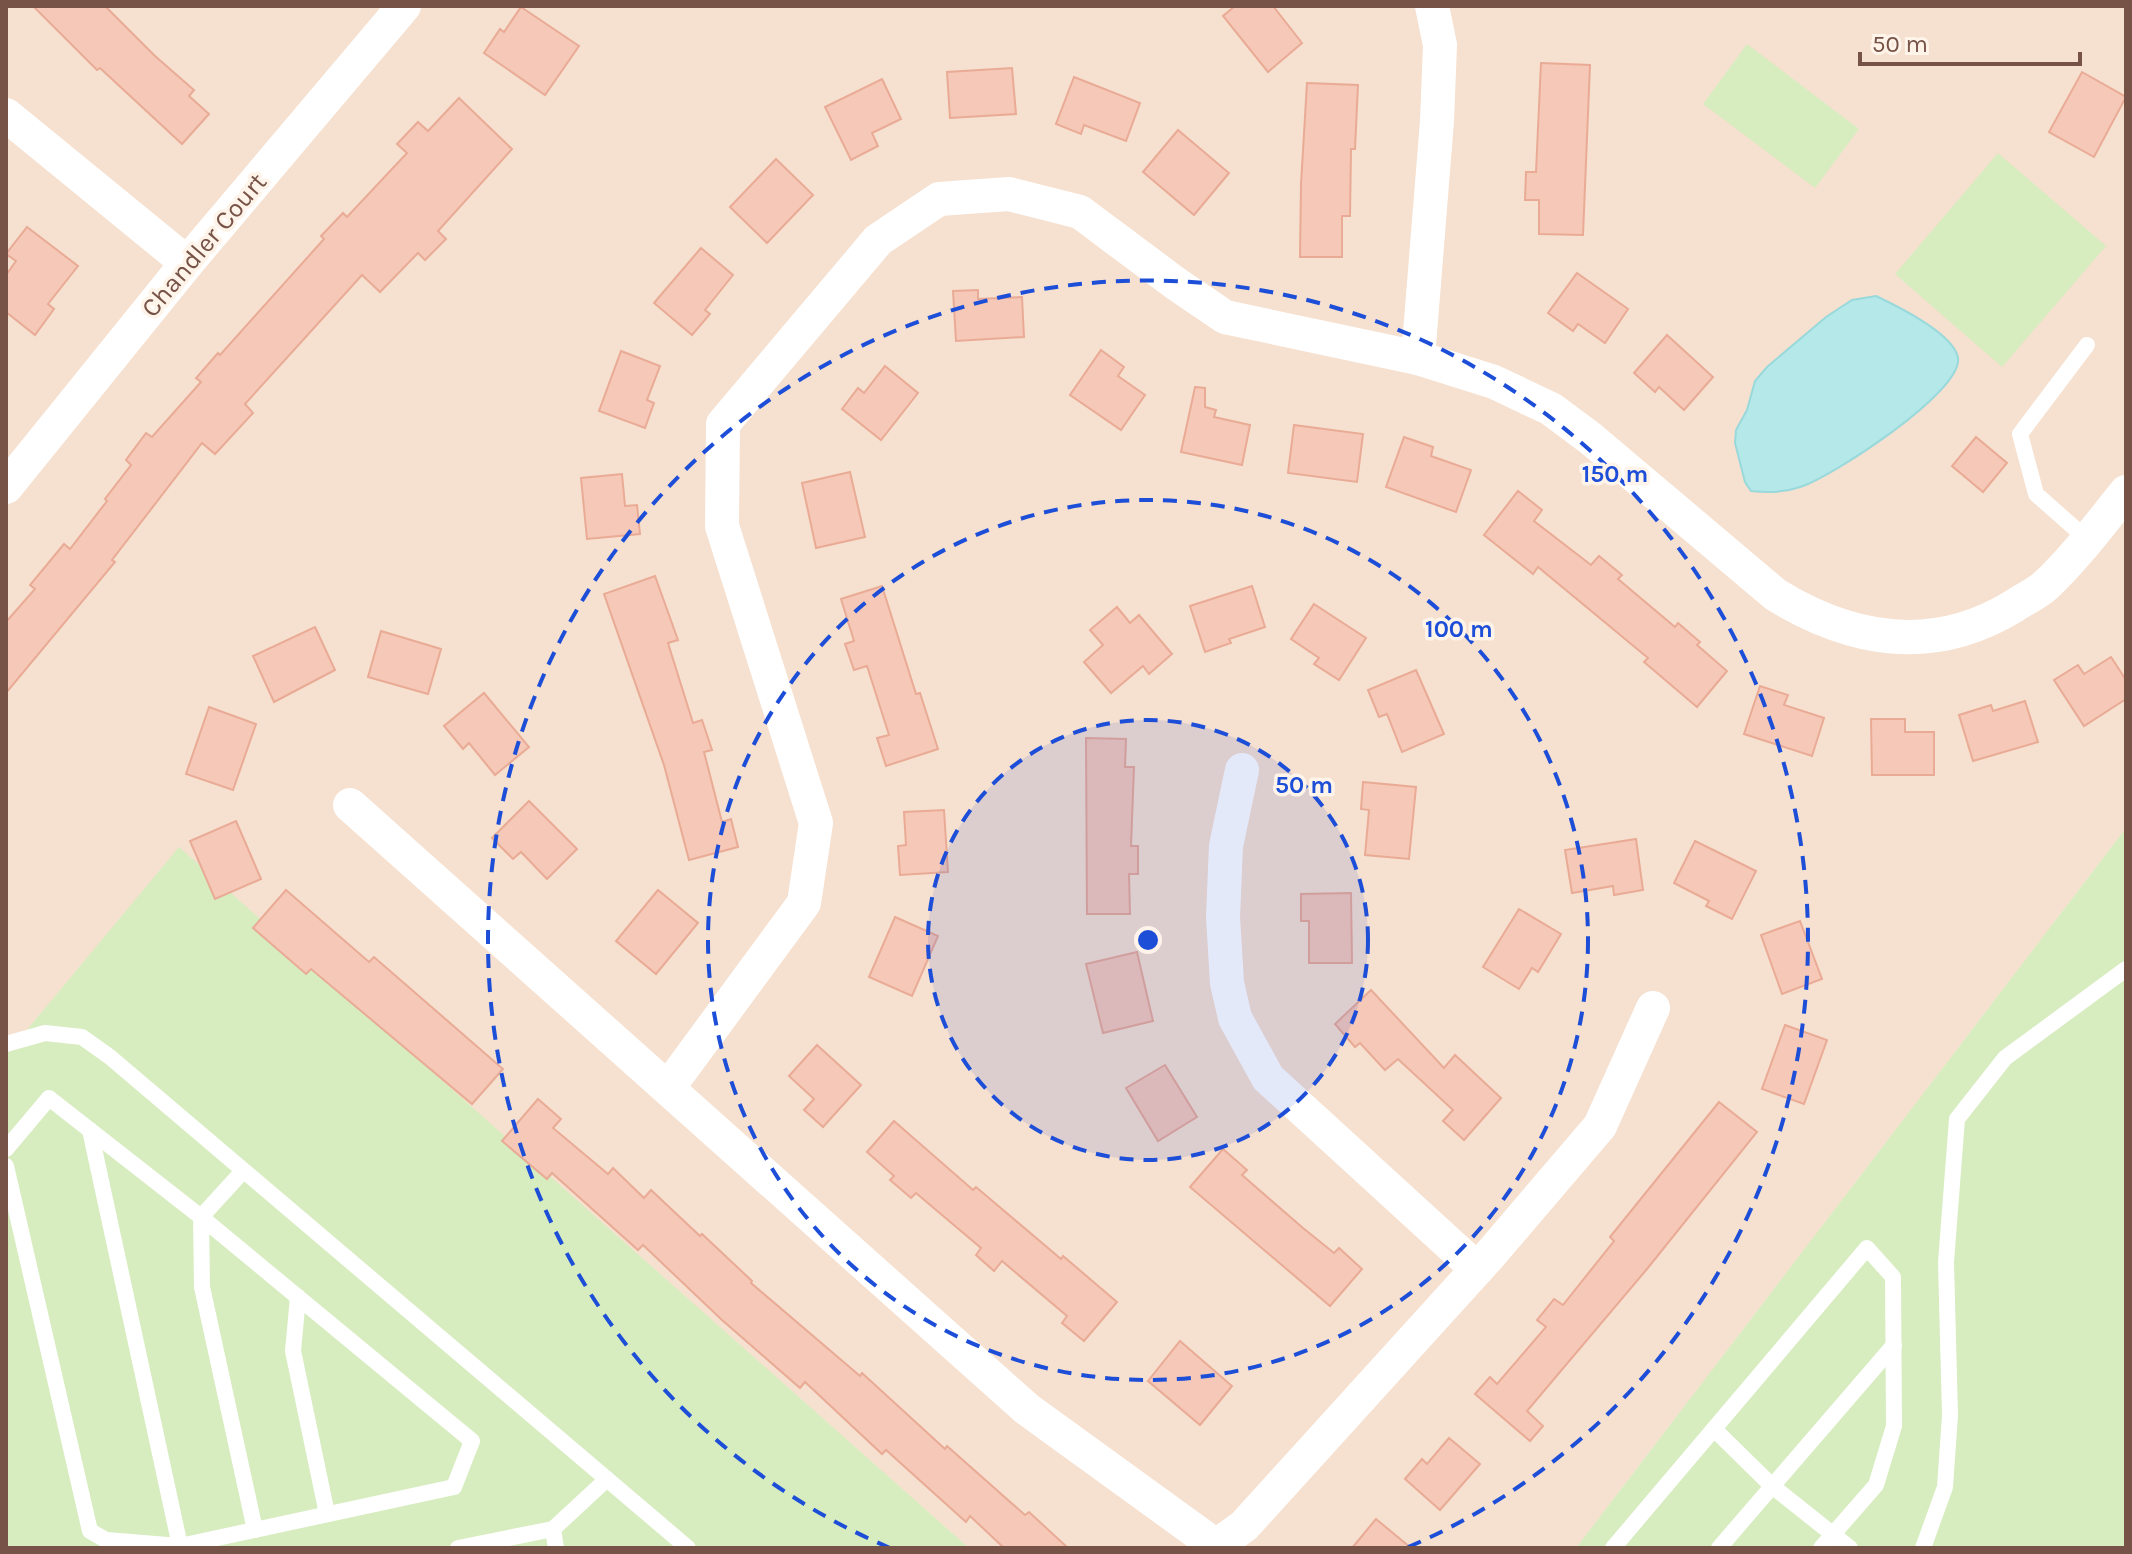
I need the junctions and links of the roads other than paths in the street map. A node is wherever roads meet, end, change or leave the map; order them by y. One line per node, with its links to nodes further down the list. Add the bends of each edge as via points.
1 (404, 6): 4 (street, Chandler Court)
2 (1432, 6): 6 (street, via 1440,45 1437,121)
3 (6, 115): 4 (street)
4 (187, 263): 7 (street, Chandler Court)
5 (2087, 345): 9 (lane, via 2020,434 2036,494)
6 (1418, 358): 9 (street, via 1494,382 1551,409 1776,595 1810,616 1852,631 1899,638 1949,634 1997,616 2043,588); 15 (street, via 1225,317 1080,212 1009,194 939,199 878,240 723,424 722,526 816,823 804,903)
7 (6, 487)
8 (2126, 492): 9 (street)
9 (2088, 540)
10 (1242, 770): 21 (street, via 1226,846 1223,917 1235,1018 1268,1078)
11 (350, 805): 15 (street)
12 (2126, 969): 39 (lane, via 2005,1058 1957,1119 1946,1262 1950,1415 1945,1487)
13 (1653, 1008): 21 (street, via 1600,1126)
14 (6, 1044): 19 (lane, via 45,1033 82,1037)
15 (668, 1088): 21 (street, via 1027,1409 1216,1546 1244,1526)
16 (90, 1130): 17 (lane, via 49,1098); 20 (lane); 31 (lane)
17 (6, 1149)
18 (6, 1166): 31 (lane, via 90,1531 106,1540)
19 (243, 1171): 20 (lane); 25 (lane)
20 (201, 1217): 22 (lane); 29 (lane, via 202,1287)
21 (1477, 1269)
22 (298, 1297): 27 (lane, via 293,1351); 27 (lane, via 472,1441 454,1487)
23 (1894, 1345): 24 (lane, via 1893,1277 1867,1248); 26 (lane); 30 (lane, via 1894,1426 1876,1485)
24 (1714, 1429): 26 (lane); 35 (lane)
25 (607, 1479): 28 (lane); 34 (lane)
26 (1772, 1486): 30 (lane); 36 (lane)
27 (327, 1514): 29 (lane)
28 (553, 1529): 32 (lane); 33 (lane)
29 (255, 1530): 31 (lane)
30 (1834, 1533): 37 (lane); 38 (lane)
31 (180, 1546)
32 (458, 1548)
33 (556, 1548)
34 (688, 1548)
35 (1613, 1548)
36 (1719, 1548)
37 (1821, 1548)
38 (1850, 1548)
39 (1923, 1548)

